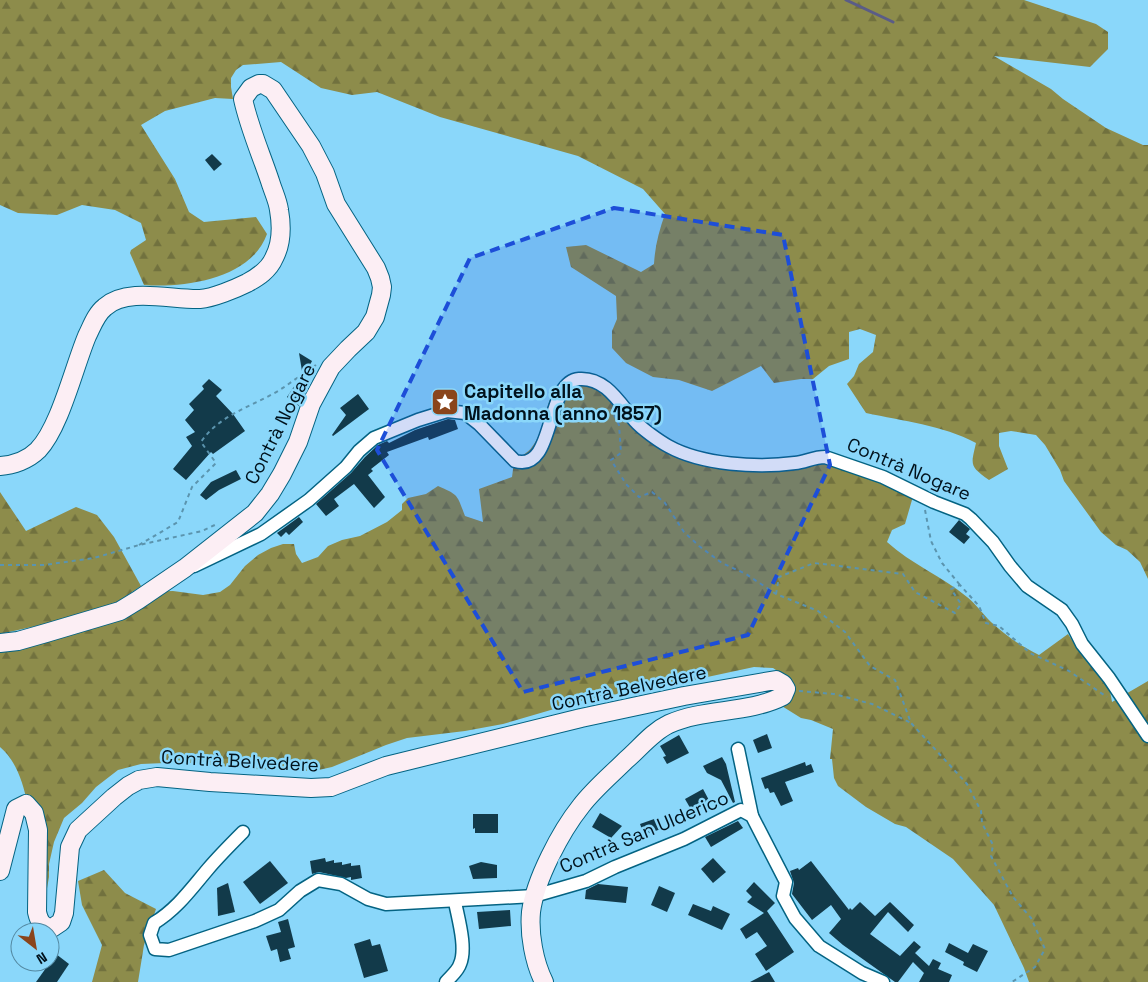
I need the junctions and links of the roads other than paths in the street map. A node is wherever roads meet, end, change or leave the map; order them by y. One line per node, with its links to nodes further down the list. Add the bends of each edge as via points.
1 (0, 466): 2 (street, Contrà Nogare, via 25,460 45,440 95,320 107,305 127,296 202,299 252,280 274,259 281,243 279,209 243,99 251,88 259,84 268,87 312,146 336,204 376,268 381,295 375,317 366,332 332,367 321,385 298,442 270,494 255,513)
2 (185, 568): 3 (street, via 120,611 18,641); 4 (street, Contrà Nogare, via 198,566 261,534 309,500 374,438 418,420 447,411 465,413 512,459 520,462 531,459 541,447 550,428 556,402 565,388 573,381 586,380 603,386 636,422 668,446 686,454 730,463 766,465 825,457 870,472 965,514 993,542 1027,586 1062,610 1082,644)
3 (0, 643)
4 (1148, 736)
5 (738, 749): 6 (street)
6 (752, 816): 9 (street, Contrà San Ulderico, via 741,810 684,839 586,881); 13 (street, Contrà San Ulderico, via 786,882 783,896 796,918 819,946)
7 (243, 832): 10 (street, via 168,915 154,923 150,935 155,949 169,950 255,921 279,910 318,880 341,884 386,904)
8 (0, 871): 9 (street, Contrà Belvedere, via 16,809 26,804 34,813 38,830 36,912 42,924 52,928 61,922 64,913 70,847 78,830 114,797 139,780 157,776 210,782 331,787 386,766 581,718 776,680 783,684 786,689 783,696 775,700 694,716 668,724 651,736 581,806 554,849)
9 (534, 896): 10 (street); 12 (street, via 532,937)
10 (455, 902): 11 (street, via 461,930 462,959)
11 (446, 982)
12 (544, 982)
13 (883, 982)

